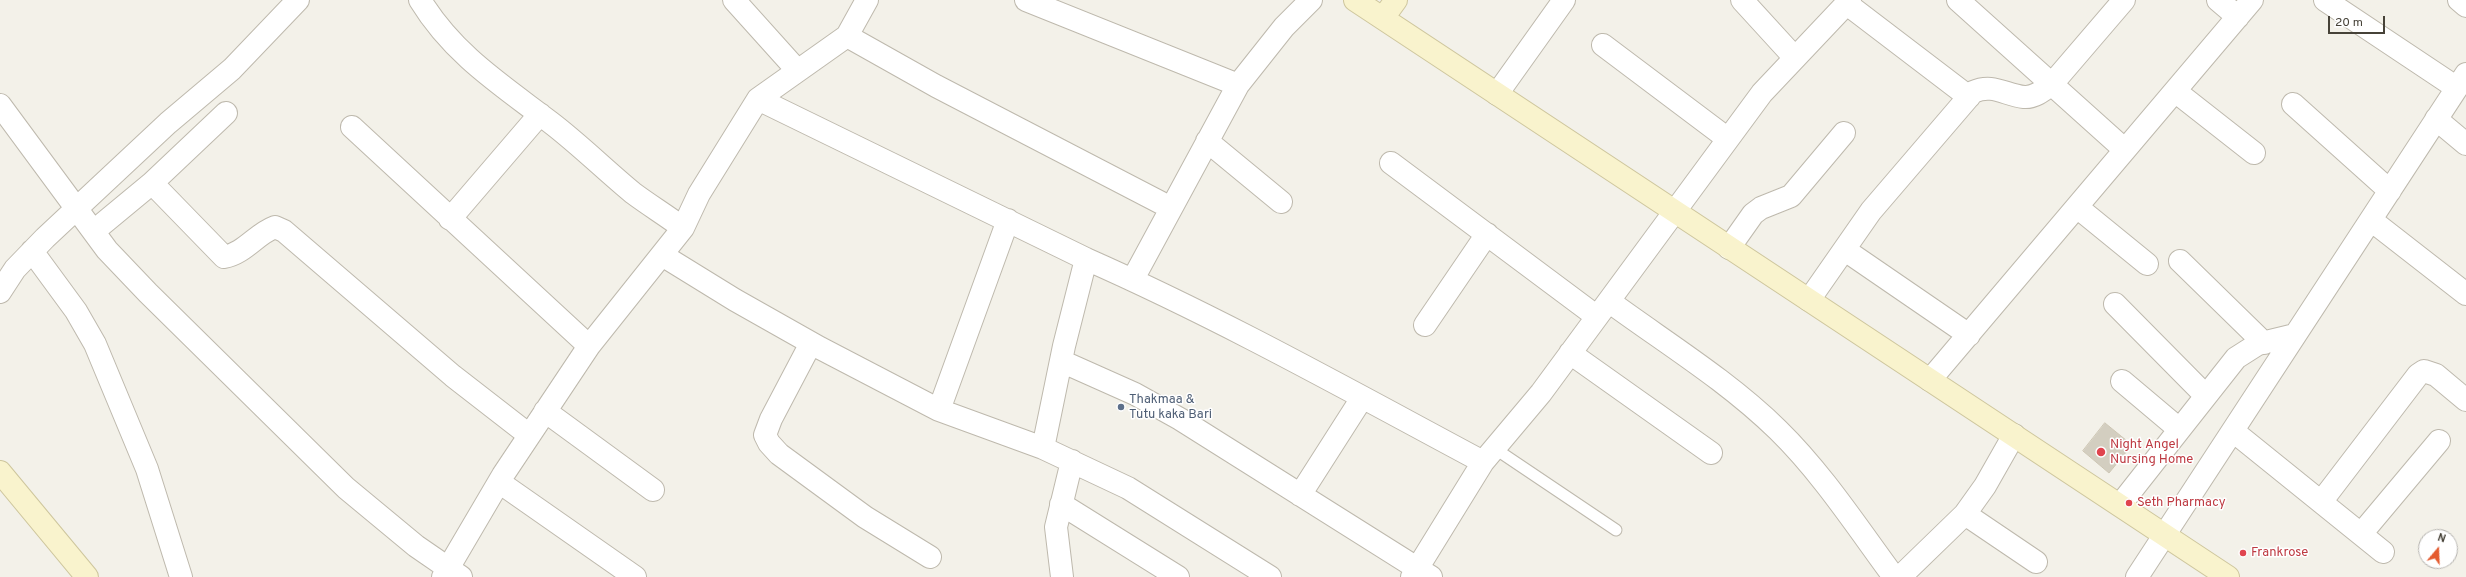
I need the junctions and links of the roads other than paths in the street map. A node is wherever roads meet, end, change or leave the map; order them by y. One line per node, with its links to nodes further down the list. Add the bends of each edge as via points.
1 (298, 0): 49 (street, via 232,69 168,123)
2 (420, 0): 35 (street, via 433,22 455,48)
3 (734, 0): 24 (street)
4 (867, 0): 21 (street)
5 (1026, 0): 27 (street)
6 (1311, 0): 27 (street, via 1284,27)
7 (1355, 0): 20 (street)
8 (1396, 0): 20 (street)
9 (1564, 0): 29 (street)
10 (1742, 0): 23 (street)
11 (1958, 0): 26 (street)
12 (2124, 0): 26 (street)
13 (2218, 0): 19 (street)
14 (2252, 0): 19 (street)
15 (2325, 0): 25 (street)
16 (2459, 0): 18 (street)
17 (1849, 2): 23 (street); 30 (street)
18 (2466, 6)
19 (2238, 17): 28 (street)
20 (1383, 18): 29 (street)
21 (847, 36): 24 (street); 50 (street, via 936,86)
22 (1603, 45): 39 (street)
23 (1795, 58): 39 (street, via 1762,93)
24 (797, 70): 31 (street)
25 (2461, 81): 36 (street)
26 (2052, 84): 30 (street, via 2025,98 1990,87 1982,88); 42 (street)
27 (1238, 85): 40 (street)
28 (2175, 91): 42 (street); 43 (street)
29 (1497, 94): 51 (street)
30 (1969, 97): 59 (street, via 1871,211)
31 (758, 99): 53 (street); 55 (street, via 699,194)
32 (2293, 104): 46 (street)
33 (0, 105): 49 (street)
34 (226, 113): 45 (street)
35 (540, 114): 52 (street); 55 (street, via 633,192)
36 (2436, 119): 41 (street); 46 (street)
37 (352, 126): 52 (street)
38 (1844, 133): 58 (street, via 1791,196 1753,214)
39 (1728, 139): 51 (street)
40 (1207, 141): 47 (street); 50 (street)
41 (2466, 144)
42 (2125, 150): 48 (street)
43 (2254, 153)
44 (1391, 163): 57 (street)
45 (152, 183): 56 (street); 88 (street, via 224,257 236,255 264,231 275,228 284,231 453,376)
46 (2390, 191): 54 (street)
47 (1281, 202)
48 (2077, 207): 64 (street); 72 (street)
49 (78, 208): 56 (street); 60 (street)
50 (1171, 208): 65 (street)
51 (1675, 212): 58 (street); 70 (street)
52 (450, 218): 76 (street)
53 (1008, 220): 62 (street); 84 (street)
54 (2371, 220): 67 (street); 73 (street)
55 (683, 228): 61 (street)
56 (94, 231): 109 (street, via 107,250 148,293 346,488)
57 (1487, 234): 70 (street); 71 (street)
58 (1729, 248): 68 (street)
59 (1845, 250): 68 (street); 72 (street)
60 (32, 251): 66 (street, via 15,269); 112 (street, via 76,310 95,344 147,469)
61 (662, 255): 74 (street); 76 (street)
62 (1086, 259): 65 (street); 78 (street)
63 (2180, 262): 75 (street)
64 (2147, 264)
65 (1133, 280): 82 (street)
66 (0, 292)
67 (2466, 294)
68 (1810, 300): 79 (street)
69 (2115, 304): 81 (street)
70 (1603, 309): 77 (street); 117 (street, via 1747,401 1811,464)
71 (1425, 325)
72 (1968, 335): 79 (street)
73 (2295, 335): 75 (street); 87 (street)
74 (811, 343): 84 (street); 107 (street, via 770,419 765,435 769,443 779,454 865,516)
75 (2264, 343): 81 (street, via 2248,349 2236,358)
76 (589, 346): 85 (street)
77 (1570, 353): 92 (street); 93 (street, via 1541,393)
78 (1061, 361): 91 (street); 98 (street, via 1135,394 1180,419)
79 (1930, 380): 89 (street)
80 (2122, 381): 86 (street)
81 (2205, 395): 86 (street)
82 (1362, 398): 93 (street); 98 (street)
83 (2466, 400): 99 (street, via 2436,376 2424,371 2418,375)
84 (939, 410): 91 (street)
85 (545, 411): 88 (street); 97 (street)
86 (2179, 429): 101 (street)
87 (2232, 431): 99 (street); 105 (street)
88 (529, 435): 96 (street)
89 (2014, 435): 101 (street); 102 (street, via 1985,486)
90 (2439, 441): 104 (street)
91 (1043, 448): 94 (street)
92 (1711, 453)
93 (1488, 455): 103 (lane); 110 (street)
94 (1072, 461): 100 (street); 116 (street, via 1128,488)
95 (0, 472): 111 (street)
96 (499, 482): 109 (street); 113 (street)
97 (653, 490)
98 (1300, 495): 110 (street)
99 (2321, 502): 104 (street)
100 (1061, 504): 114 (street, via 1056,527); 115 (street)
101 (2120, 505): 105 (street)
102 (1965, 514): 108 (street); 118 (street)
103 (1616, 530)
104 (2361, 534): 106 (street)
105 (2165, 535): 119 (street); 120 (street)
106 (2382, 552)
107 (930, 557)
108 (2036, 562)
109 (450, 574)
110 (1421, 574)
111 (87, 577)
112 (181, 577)
113 (635, 577)
114 (1062, 577)
115 (1178, 577)
116 (1270, 577)
117 (1894, 577)
118 (1900, 577)
119 (2137, 577)
120 (2228, 577)

